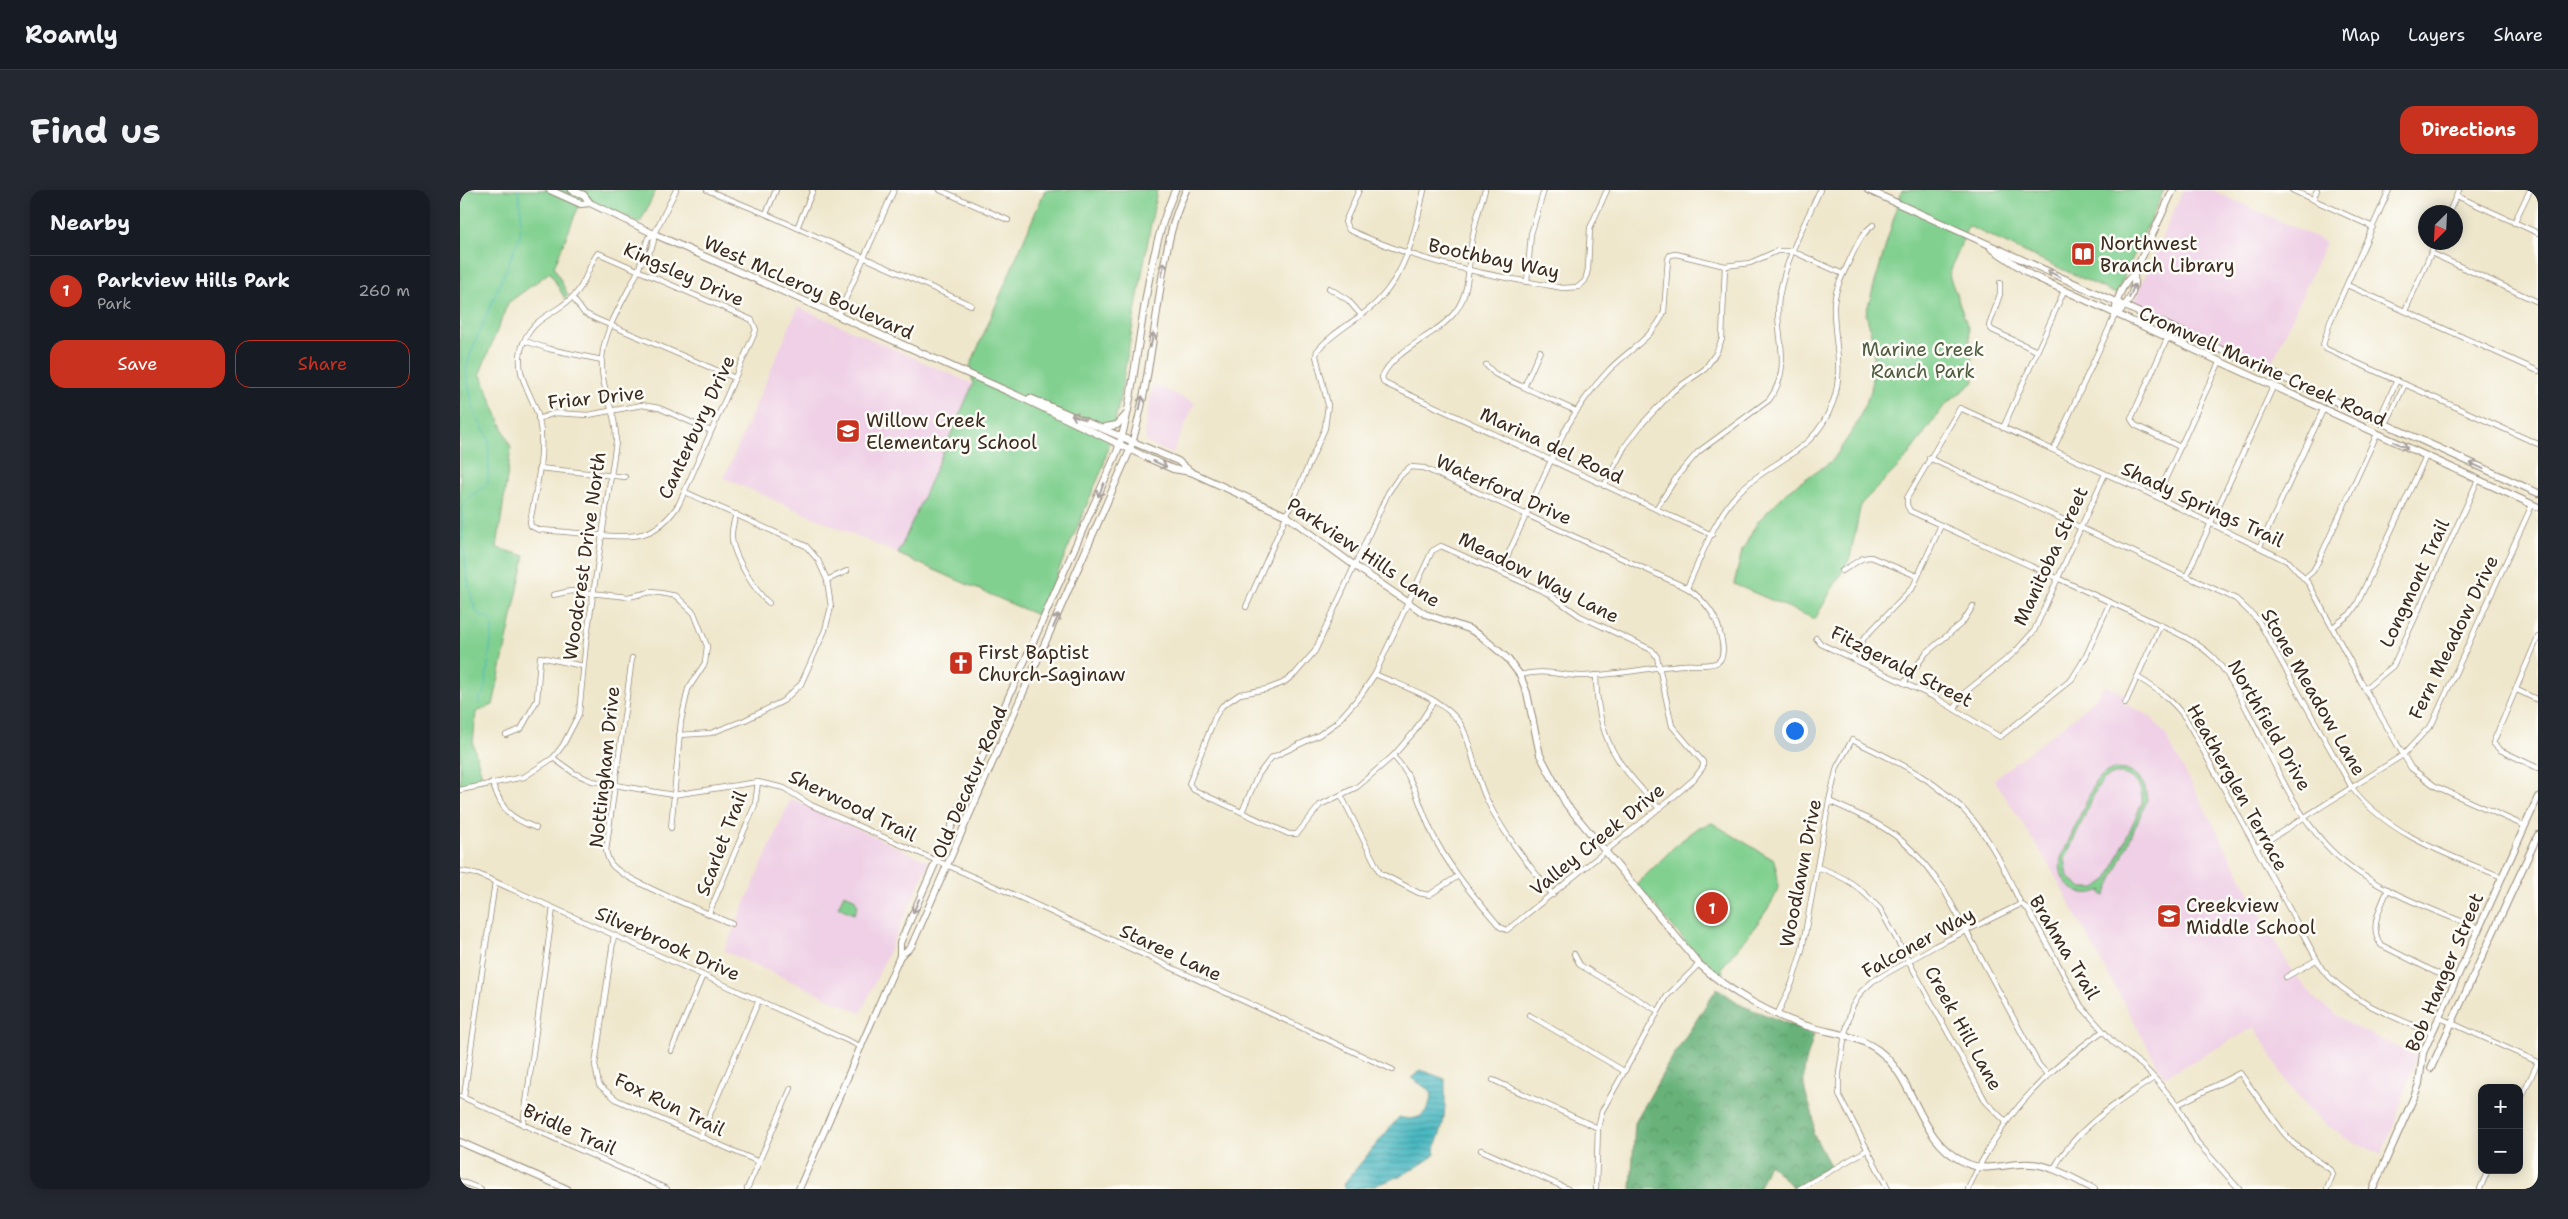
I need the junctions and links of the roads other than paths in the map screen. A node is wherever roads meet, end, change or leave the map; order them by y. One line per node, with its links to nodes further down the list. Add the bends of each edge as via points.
1 (550, 190): 26 (main road, West McLeroy Boulevard, via 581,204)
2 (572, 190): 26 (main road, West McLeroy Boulevard, via 584,195)
3 (676, 190): 35 (street, Woodcrest Drive North)
4 (707, 190): 28 (street)
5 (776, 190): 28 (street)
6 (813, 190): 33 (street)
7 (894, 190): 41 (street)
8 (940, 190): 29 (street)
9 (1175, 190): 59 (main road, Old Decatur Road, via 1162,222)
10 (1186, 190): 62 (main road, Old Decatur Road, one-way to 10, via 1168,244)
11 (1359, 190): 40 (street, Boothbay Way, via 1346,219 1346,227)
12 (1424, 190): 40 (street)
13 (1485, 190): 44 (street, via 1476,217)
14 (1544, 190): 47 (street, via 1531,234)
15 (1607, 190): 47 (street, Boothbay Way, via 1590,228 1587,276 1582,285 1563,288)
16 (1820, 190): 38 (street)
17 (2173, 190): 46 (main road)
18 (2292, 190): 25 (street)
19 (2317, 190): 25 (street)
20 (2390, 190): 32 (street)
21 (2459, 190): 24 (street)
22 (2530, 190): 30 (street)
23 (1870, 191): 36 (main road, Cromwell Marine Creek Road)
24 (2456, 196): 27 (street); 30 (street)
25 (2312, 200): 32 (street)
26 (590, 203): 35 (main road, West McLeroy Boulevard)
27 (2452, 205)
28 (766, 214): 33 (street)
29 (1008, 220)
30 (2514, 222): 34 (street)
31 (1873, 224): 45 (street, via 1864,231)
32 (2373, 227): 49 (street)
33 (797, 228): 41 (street)
34 (2538, 233)
35 (654, 234): 43 (street, Woodcrest Drive North, via 648,238); 61 (main road, West McLeroy Boulevard)
36 (1982, 241): 51 (main road, Cromwell Marine Creek Road, via 2031,275); 54 (main road, Cromwell Marine Creek Road, one-way to 36)
37 (2432, 250): 39 (street)
38 (1792, 251): 42 (street, via 1777,250 1750,263); 45 (street); 113 (street, via 1779,300 1782,368 1776,390 1769,400 1698,452)
39 (2431, 253): 53 (street); 57 (street)
40 (1408, 254): 44 (street, Boothbay Way); 58 (street, via 1393,284)
41 (864, 258): 55 (street); 61 (street)
42 (1725, 266): 82 (street, via 1670,255 1661,319 1609,370); 106 (street, via 1722,339 1716,354 1705,369 1673,391 1642,424 1625,446)
43 (637, 272): 52 (street, Kingsley Drive, via 598,254); 63 (street, Kingsley Drive); 64 (street, Woodcrest Drive North)
44 (1468, 272): 47 (street, Boothbay Way); 99 (street, Marina del Road, via 1464,297 1454,313 1402,355 1385,371 1382,380 1386,385)
45 (1843, 274): 121 (street, via 1834,303 1838,383 1826,419 1802,448 1756,477 1739,492 1725,508)
46 (2134, 274): 54 (main road, via 2126,280); 56 (main road, one-way to 46, via 2136,284)
47 (1527, 282)
48 (2000, 282): 68 (street, via 2000,294 1989,326)
49 (2348, 285): 57 (street); 75 (street, via 2323,345)
50 (1329, 288): 58 (street, via 1348,300)
51 (2064, 291): 60 (main road, Cromwell Marine Creek Road); 68 (street)
52 (572, 297): 64 (street, via 584,313); 66 (street, via 539,319)
53 (2538, 302)
54 (2116, 303): 56 (main road, Cromwell Marine Creek Road); 60 (main road)
55 (971, 305)
56 (2125, 308): 60 (main road); 69 (main road, Cromwell Marine Creek Road)
57 (2405, 311): 73 (street)
58 (1361, 314): 116 (street, via 1317,350 1328,416)
59 (1144, 315): 62 (main road); 83 (main road, Old Decatur Road)
60 (2115, 315): 65 (main road, Cromwell Marine Creek Road); 96 (street)
61 (838, 316): 79 (main road, West McLeroy Boulevard)
62 (1156, 317): 91 (main road, Old Decatur Road, one-way to 62)
63 (755, 324): 74 (street, Canterbury Drive, via 756,330)
64 (612, 325): 70 (street, Woodcrest Drive North); 74 (street)
65 (2167, 339): 71 (main road, Cromwell Marine Creek Road); 94 (street, via 2131,419 2135,425)
66 (525, 342): 70 (street); 84 (street, via 521,350 521,378)
67 (1540, 350): 77 (street)
68 (2037, 351): 87 (street)
69 (2224, 352): 71 (main road); 85 (main road, Cromwell Marine Creek Road)
70 (602, 360): 80 (street, Woodcrest Drive North, via 604,387)
71 (2219, 363): 78 (main road, Cromwell Marine Creek Road); 94 (street)
72 (1486, 365): 77 (street, via 1495,374)
73 (2538, 371)
74 (735, 378): 88 (street, Canterbury Drive)
75 (2397, 380): 76 (street); 85 (street, via 2380,417)
76 (2405, 384): 85 (street, via 2388,420); 92 (street)
77 (1524, 387): 82 (street)
78 (2273, 387): 81 (main road, Cromwell Marine Creek Road); 117 (street)
79 (1016, 395): 86 (main road, West McLeroy Boulevard, one-way to 79, via 1021,394); 93 (main road, West McLeroy Boulevard)
80 (614, 410): 84 (street, Friar Drive, via 588,415 555,413); 88 (street, Friar Drive, via 649,405); 103 (street, Woodcrest Drive North, via 616,428)
81 (2323, 410): 89 (main road, Cromwell Marine Creek Road); 122 (street)
82 (1576, 411): 99 (street)
83 (1128, 412): 86 (main road, via 1117,424); 90 (main road, Old Decatur Road)
84 (538, 418): 100 (street)
85 (2382, 424): 89 (main road); 107 (main road, Cromwell Marine Creek Road, one-way to 85)
86 (1100, 426): 90 (main road, West McLeroy Boulevard)
87 (2003, 428): 96 (street, Shady Springs Trail); 98 (street, Shady Springs Trail, via 1960,408)
88 (710, 432): 108 (street, Canterbury Drive)
89 (2377, 434): 97 (main road, Cromwell Marine Creek Road, one-way to 97); 130 (street, via 2318,562)
90 (1122, 437): 91 (main road, West McLeroy Boulevard); 93 (main road, Old Decatur Road)
91 (1132, 442): 95 (main road, Old Decatur Road); 101 (main road, Parkview Hills Lane, via 1178,461)
92 (2538, 444)
93 (1119, 445): 95 (main road, West McLeroy Boulevard); 172 (main road, Old Decatur Road, one-way to 172)
94 (2180, 447): 110 (street)
95 (1130, 450): 101 (main road, Parkview Hills Lane, one-way to 101, via 1173,469); 174 (main road, Old Decatur Road, one-way to 95)
96 (2053, 450): 102 (street, Shady Springs Trail)
97 (2426, 456): 105 (main road, Cromwell Marine Creek Road); 141 (street, via 2357,604)
98 (1930, 458): 118 (street, Northfield Drive, via 1906,505 1910,511); 119 (street, Stone Meadow Lane)
99 (1550, 461): 106 (street, Marina del Road); 115 (street)
100 (539, 468): 103 (street); 120 (street, Canterbury Drive, via 531,526 539,530)
101 (1191, 472): 116 (main road, Parkview Hills Lane)
102 (2105, 474): 110 (street, Shady Springs Trail); 119 (street, Manitoba Street)
103 (612, 477): 104 (street); 120 (street, Woodcrest Drive North)
104 (625, 477)
105 (2478, 480): 112 (main road, Cromwell Marine Creek Road); 153 (street, Longmont Trail, via 2392,666)
106 (1604, 486): 113 (street, Marina del Road)
107 (2521, 486): 109 (main road, Cromwell Marine Creek Road); 111 (main road, Cromwell Marine Creek Road)
108 (685, 492): 114 (street); 120 (street, Canterbury Drive, via 667,519 648,532 628,538)
109 (2538, 493)
110 (2157, 497): 117 (street, Shady Springs Trail)
111 (2538, 499)
112 (2535, 506): 162 (street, Fern Meadow Drive, via 2432,724)
113 (1656, 509): 121 (street, Marina del Road)
114 (736, 514): 131 (street, via 806,546 818,560); 136 (street, via 733,546 752,583)
115 (1525, 515): 123 (street, Waterford Drive, via 1424,468 1410,467 1391,488); 126 (street); 132 (street, Waterford Drive)
116 (1288, 516): 123 (main road, Parkview Hills Lane); 139 (street)
117 (2210, 522): 122 (street, Shady Springs Trail); 127 (street)
118 (1941, 525): 128 (street); 129 (street, Northfield Drive)
119 (2080, 527): 127 (street, Stone Meadow Lane); 129 (street, Manitoba Street)
120 (602, 535): 133 (street, Woodcrest Drive North)
121 (1712, 535): 132 (street)
122 (2260, 546): 130 (street, Shady Springs Trail, via 2289,562)
123 (1355, 566): 137 (main road, Parkview Hills Lane); 179 (street, Waterford Drive, via 1318,645 1304,665 1283,683 1240,694 1222,706 1215,717 1189,782 1190,787)
124 (847, 571): 131 (street)
125 (1842, 571): 128 (street, via 1871,556)
126 (1500, 572): 137 (street, Meadow Way Lane, via 1445,546 1438,547 1432,551); 147 (street, Meadow Way Lane, via 1547,593 1588,620 1652,650)
127 (2187, 575): 170 (street, Stone Meadow Lane, via 2236,598 2258,620)
128 (1917, 576): 145 (street, via 1913,587 1864,638)
129 (2058, 578): 135 (street, Northfield Drive); 158 (street, Manitoba Street, via 2030,637 1963,694)
130 (2305, 578): 141 (street, Shady Springs Trail)
131 (826, 580): 159 (street, via 831,600 830,615 804,678 793,694 711,733)
132 (1687, 588): 147 (street, Waterford Drive, via 1705,604 1718,624 1722,648 1719,661)
133 (594, 593): 134 (street, via 571,591); 146 (street, Woodcrest Drive North); 159 (street, via 628,597 661,592 676,596 694,614 707,646 705,663 688,689)
134 (553, 595)
135 (2110, 602): 140 (street, Northfield Drive); 158 (street, Fitzgerald Street, via 2072,679 2003,736 1997,737)
136 (768, 603)
137 (1408, 603): 148 (street, Meadow Way Lane); 149 (main road, Parkview Hills Lane, via 1438,620 1482,636 1507,658)
138 (1973, 606): 152 (street, via 1962,623 1926,653)
139 (1246, 607)
140 (2160, 626): 151 (street); 180 (street, Northfield Drive, via 2191,640 2220,665)
141 (2333, 627): 153 (street, Shady Springs Trail)
142 (2538, 637): 154 (street)
143 (1816, 638): 145 (street, Fitzgerald Street, via 1821,644)
144 (632, 658): 169 (street, Nottingham Drive)
145 (1852, 658): 152 (street, Fitzgerald Street)
146 (583, 666): 160 (street, via 540,657 537,700 521,729); 164 (street, Woodcrest Drive North, via 579,714)
147 (1660, 668): 150 (street); 165 (street, Meadow Way Lane, via 1672,726 1703,762)
148 (1375, 674): 156 (street); 179 (street, Meadow Way Lane, via 1353,706 1336,723 1266,763)
149 (1520, 675): 150 (street, via 1544,671); 186 (main road, Parkview Hills Lane, via 1527,693 1535,739 1547,770 1566,804)
150 (1596, 675): 178 (street, via 1597,705 1607,741 1620,764)
151 (2137, 677): 157 (street); 185 (street, Heatherglen Terrace, via 2177,706)
152 (1904, 682): 158 (street, Fitzgerald Street)
153 (2365, 689): 162 (street, Shady Springs Trail)
154 (2516, 689): 155 (street); 166 (street, via 2492,743)
155 (2538, 700)
156 (1434, 701): 163 (street); 195 (street, via 1460,723 1492,810 1512,843)
157 (2125, 704)
158 (1955, 708)
159 (679, 734): 173 (street)
160 (506, 735)
161 (1852, 740): 177 (street, Woodlawn Drive, via 1837,767); 196 (street, Brahma Trail, via 1904,764 1956,802 1992,847)
162 (2403, 755): 170 (street, Fern Meadow Drive); 181 (street, Shady Springs Trail, via 2411,768 2435,786)
163 (1393, 756): 175 (street, via 1364,781); 191 (street, via 1413,782 1428,824)
164 (553, 758): 168 (street, Woodcrest Drive North, via 524,777); 169 (street, Sherwood Trail, via 574,773)
165 (1703, 767): 178 (street, Valley Creek Drive, via 1694,779)
166 (2538, 768)
167 (758, 782): 173 (street, Sherwood Trail); 187 (street, Sherwood Trail, via 784,788 811,805); 198 (street, Scarlet Trail, via 755,805)
168 (492, 783): 171 (street, Woodcrest Drive North); 182 (street, via 504,809)
169 (615, 785): 173 (street, Sherwood Trail); 198 (street, Nottingham Drive, via 606,851 611,865 630,878)
170 (2352, 788): 180 (street, Fern Meadow Drive); 192 (street, Stone Meadow Lane, via 2379,817 2401,832)
171 (460, 790)
172 (968, 790): 174 (main road); 187 (main road, Old Decatur Road)
173 (673, 794): 183 (street)
174 (979, 795): 188 (main road, Old Decatur Road)
175 (1341, 795): 179 (street, via 1320,805 1300,832 1294,835); 191 (street, via 1383,876 1429,895)
176 (2538, 799): 181 (main road, Bob Hanger Street)
177 (1829, 801): 189 (street, Woodlawn Drive); 201 (street, via 1897,834 1913,849 1944,890)
178 (1659, 808): 186 (street, Valley Creek Drive)
179 (1242, 812)
180 (2306, 818): 185 (street, Fern Meadow Drive); 194 (street, Northfield Drive, via 2327,846 2348,864)
181 (2525, 826): 192 (main road, Bob Hanger Street)
182 (536, 828)
183 (671, 828)
184 (2538, 835): 216 (main road, Bob Hanger Street)
185 (2256, 848): 205 (street, Heatherglen Terrace)
186 (1606, 852): 195 (street, Valley Creek Drive); 207 (main road, Parkview Hills Lane)
187 (936, 862): 188 (street, Staree Lane); 204 (main road, Old Decatur Road, one-way to 204, via 900,943)
188 (948, 867): 204 (main road, Old Decatur Road, via 912,947); 224 (street, Staree Lane)
189 (1817, 867): 206 (street, Creek Hill Lane, via 1845,877 1862,889 1880,909); 213 (street, Woodlawn Drive, via 1802,950)
190 (460, 871): 193 (street, Silverbrook Drive, via 478,874)
191 (1458, 876): 195 (street, Valley Creek Drive, via 1505,930)
192 (2502, 877): 200 (main road, Bob Hanger Street)
193 (495, 882): 197 (street, Silverbrook Drive); 231 (street)
194 (2388, 889): 200 (street, Northfield Drive); 210 (street, via 2375,923 2381,945)
195 (1553, 895)
196 (2021, 904): 201 (street, Falconer Way); 217 (street, Brahma Trail, via 2028,909 2081,1006)
197 (553, 908): 202 (street, Silverbrook Drive); 234 (street)
198 (709, 913): 199 (street, Nottingham Drive)
199 (732, 924)
200 (2478, 928): 210 (main road, Bob Hanger Street)
201 (1965, 931): 206 (street, Falconer Way); 226 (street)
202 (614, 935): 208 (street, Silverbrook Drive); 236 (street, Fox Run Trail, via 596,1065 599,1085 617,1100)
203 (1574, 954): 212 (street, via 1580,965)
204 (900, 956): 220 (main road, Old Decatur Road)
205 (2316, 960): 209 (street); 218 (street, Heatherglen Terrace, via 2335,985 2358,1000)
206 (1910, 961): 219 (street, Falconer Way, via 1866,986 1852,1006); 233 (street, Creek Hill Lane, via 1986,1102)
207 (1699, 964): 212 (street, via 1673,989); 213 (main road, Parkview Hills Lane, via 1719,982)
208 (703, 975): 211 (street, Silverbrook Drive); 221 (street)
209 (2286, 976)
210 (2455, 982): 215 (main road, Bob Hanger Street)
211 (759, 1000): 220 (street, Silverbrook Drive); 236 (street)
212 (1658, 1010): 225 (street)
213 (1778, 1013): 219 (main road, Parkview Hills Lane, via 1814,1028)
214 (1529, 1014): 225 (street)
215 (2438, 1017): 216 (street); 218 (main road, Bob Hanger Street)
216 (2452, 1022): 222 (street); 223 (main road, Bob Hanger Street)
217 (2103, 1031): 226 (street); 227 (street, Brahma Trail)
218 (2431, 1033): 258 (main road, Bob Hanger Street, via 2423,1053 2419,1084)
219 (1845, 1034): 239 (street, Falconer Way, via 1839,1095); 241 (main road, Parkview Hills Lane, via 1865,1041 1895,1067 1932,1137 1946,1152)
220 (862, 1047): 249 (main road, Old Decatur Road)
221 (671, 1051)
222 (2538, 1062): 230 (street)
223 (2431, 1068)
224 (1394, 1070)
225 (1624, 1071): 235 (street, via 1602,1111)
226 (2048, 1074): 233 (street)
227 (2154, 1078): 232 (street, Brahma Trail); 242 (street, via 2098,1117 2066,1149)
228 (1493, 1080): 235 (street)
229 (791, 1088): 240 (street)
230 (2523, 1094)
231 (462, 1097): 234 (street, Bridle Trail)
232 (2177, 1105): 256 (street, Brahma Trail, via 2197,1142); 257 (street, via 2240,1073 2283,1132 2333,1174)
233 (2005, 1121): 241 (street)
234 (523, 1125): 247 (street, Bridle Trail)
235 (1598, 1128): 251 (street)
236 (700, 1136): 240 (street, Fox Run Trail)
237 (460, 1142): 246 (main road)
238 (1481, 1150): 250 (street)
239 (1867, 1150): 252 (street); 253 (street, Falconer Way)
240 (758, 1162): 248 (street)
241 (1978, 1168): 242 (main road, Parkview Hills Lane, via 2030,1163); 254 (street)
242 (2053, 1170): 255 (main road, Parkview Hills Lane)
243 (2486, 1174): 259 (street)
244 (460, 1181): 245 (street)
245 (481, 1189)
246 (567, 1189)
247 (668, 1189)
248 (747, 1189)
249 (799, 1189)
250 (1568, 1189)
251 (1596, 1189)
252 (1799, 1189)
253 (1888, 1189)
254 (1968, 1189)
255 (2094, 1189)
256 (2238, 1189)
257 (2327, 1189)
258 (2373, 1189)
259 (2480, 1189)

